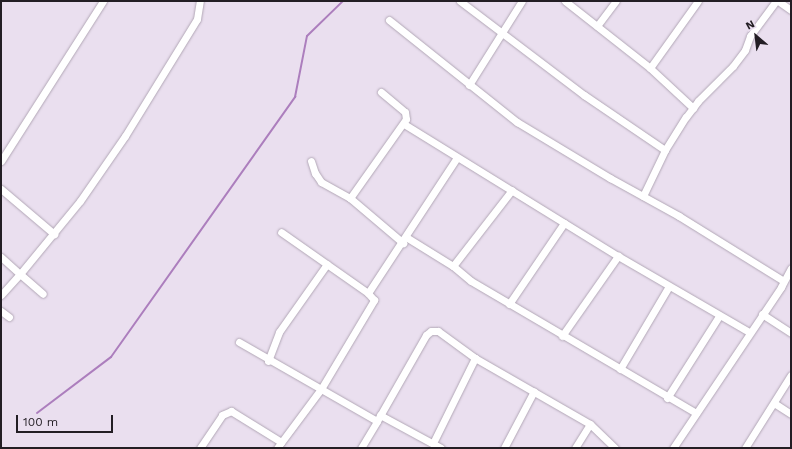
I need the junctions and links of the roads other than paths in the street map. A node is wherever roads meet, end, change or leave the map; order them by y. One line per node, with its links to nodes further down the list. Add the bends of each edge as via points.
1 (103, 1): 20 (street)
2 (200, 1): 28 (street, via 197,19 125,136)
3 (460, 1): 12 (street)
4 (522, 1): 12 (street)
5 (566, 1): 11 (street)
6 (616, 1): 11 (street)
7 (698, 1): 13 (street)
8 (777, 1): 9 (street); 16 (street, via 750,36 736,62)
9 (791, 10)
10 (389, 20): 14 (street)
11 (597, 26): 13 (street)
12 (501, 34): 14 (street); 18 (street)
13 (650, 68): 16 (street)
14 (469, 85): 24 (street, via 523,126)
15 (381, 92): 17 (street, via 406,114)
16 (693, 108): 18 (street)
17 (404, 124): 19 (street); 25 (street)
18 (665, 150): 24 (street)
19 (456, 159): 23 (street); 29 (street)
20 (1, 161)
21 (311, 161): 25 (street, via 321,182)
22 (1, 190): 28 (street)
23 (512, 190): 26 (street); 33 (street)
24 (644, 196): 36 (street)
25 (350, 198): 29 (street)
26 (564, 223): 30 (street); 41 (street)
27 (281, 232): 32 (street)
28 (54, 234): 35 (street)
29 (404, 240): 33 (street); 38 (street)
30 (618, 256): 37 (street); 48 (street)
31 (1, 257): 35 (street)
32 (327, 264): 38 (street); 51 (street, via 280,332)
33 (453, 266): 41 (street, via 471,281)
34 (791, 268): 36 (street)
35 (20, 274): 39 (street); 40 (street)
36 (784, 281): 43 (street)
37 (669, 286): 44 (street); 52 (street)
38 (368, 293): 54 (street, via 374,300 373,304)
39 (43, 294)
40 (1, 295)
41 (509, 304): 48 (street)
42 (1, 311): 45 (street)
43 (762, 314): 46 (street); 47 (street)
44 (719, 316): 46 (street); 56 (street)
45 (9, 318)
46 (749, 332): 58 (street)
47 (791, 333)
48 (562, 336): 52 (street)
49 (239, 342): 51 (street)
50 (475, 358): 55 (street); 60 (street, via 438,331 431,331); 62 (street)
51 (268, 361): 54 (street)
52 (620, 369): 56 (street)
53 (791, 375): 57 (street)
54 (321, 389): 60 (street); 63 (street)
55 (534, 391): 61 (street); 67 (street)
56 (668, 398): 58 (street)
57 (774, 403): 59 (street); 71 (street)
58 (696, 413): 70 (street)
59 (791, 414)
60 (379, 418): 62 (street); 65 (street)
61 (590, 424): 68 (street); 69 (street)
62 (433, 443): 66 (street)
63 (279, 445): 64 (street, via 231,411 222,415)
64 (200, 448)
65 (361, 448)
66 (441, 448)
67 (504, 448)
68 (575, 448)
69 (615, 448)
70 (673, 448)
71 (745, 448)

